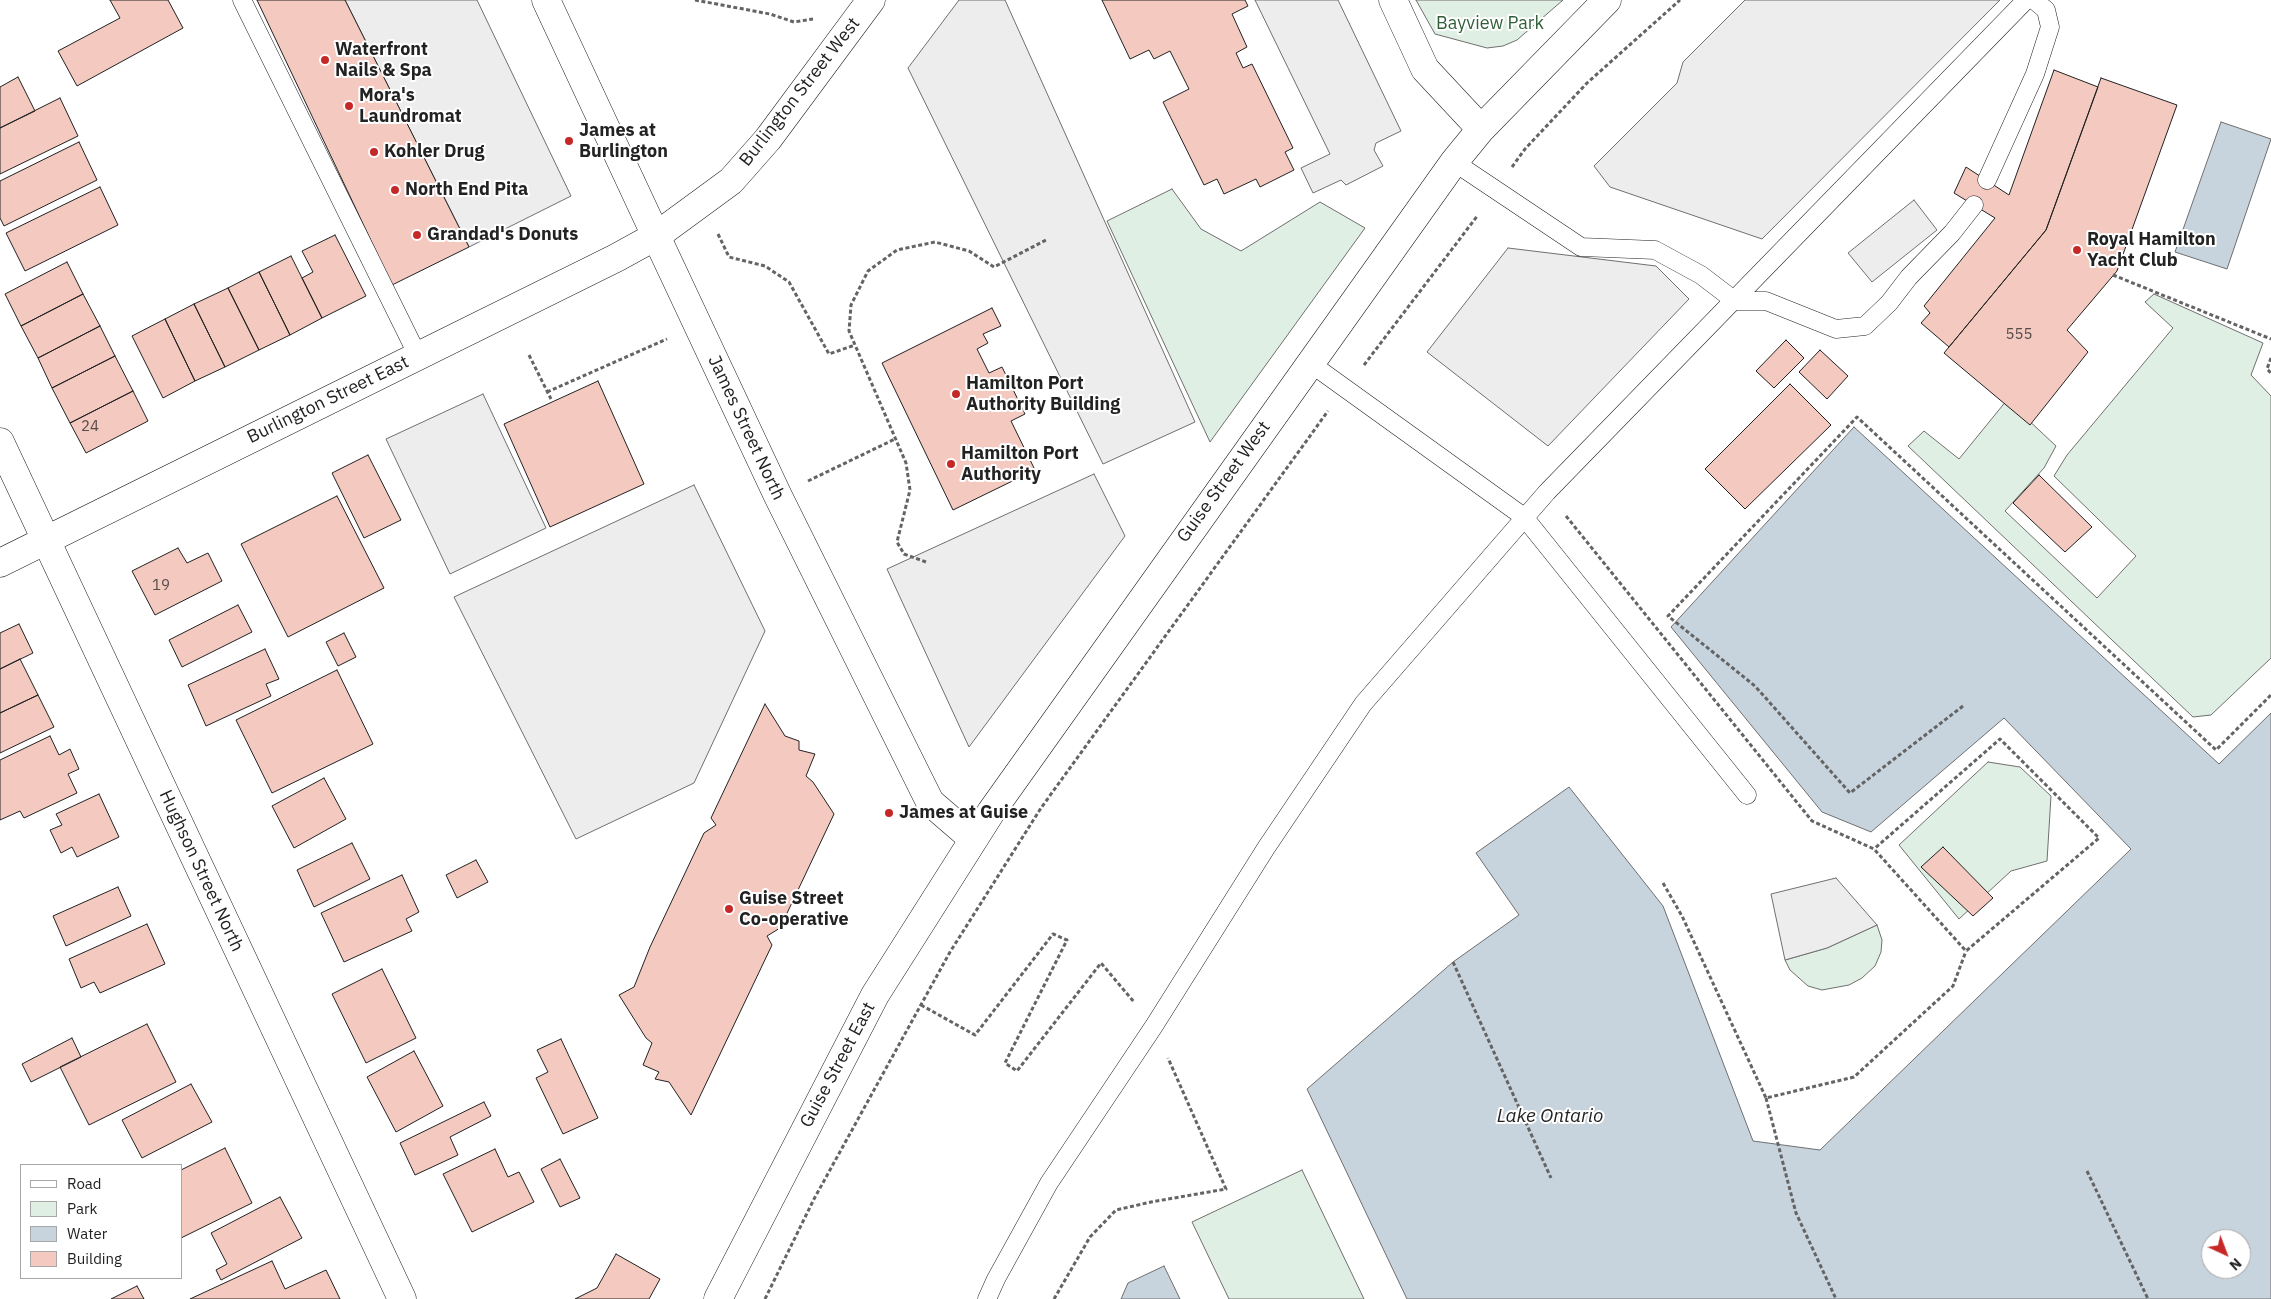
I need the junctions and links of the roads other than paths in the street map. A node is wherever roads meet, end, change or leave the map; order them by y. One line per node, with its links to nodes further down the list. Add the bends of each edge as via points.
1 (242, 0): 14 (lane)
2 (546, 0): 12 (street, James Street North)
3 (1393, 0): 8 (street, via 1425,69)
4 (1607, 0): 8 (street, Guise Street West)
5 (2026, 0): 13 (lane)
6 (2034, 0): 10 (lane, via 2046,10 2050,27 2036,74)
7 (867, 5): 12 (street, Burlington Street West, via 768,139 731,181)
8 (1481, 129): 9 (street, Guise Street West)
9 (1454, 162): 13 (lane, via 1581,247 1655,250 1701,275); 15 (street, Guise Street West)
10 (1987, 180)
11 (1974, 205): 13 (lane, via 1889,304 1865,326 1836,329 1766,301)
12 (656, 236): 14 (street, Burlington Street East); 21 (street, James Street North, via 778,496 930,802)
13 (1735, 301): 17 (lane)
14 (418, 356): 18 (street, Burlington Street East)
15 (1310, 363): 17 (lane); 21 (street, Guise Street West)
16 (0, 442): 18 (street, Hughson Street North)
17 (1524, 517): 20 (lane); 24 (lane, via 1363,704 1048,1183)
18 (46, 540): 19 (street, Burlington Street East); 22 (street, Hughson Street North)
19 (0, 564)
20 (1747, 795)
21 (972, 838): 23 (street, Guise Street East, via 875,994)
22 (402, 1299)
23 (718, 1299)
24 (987, 1299)

